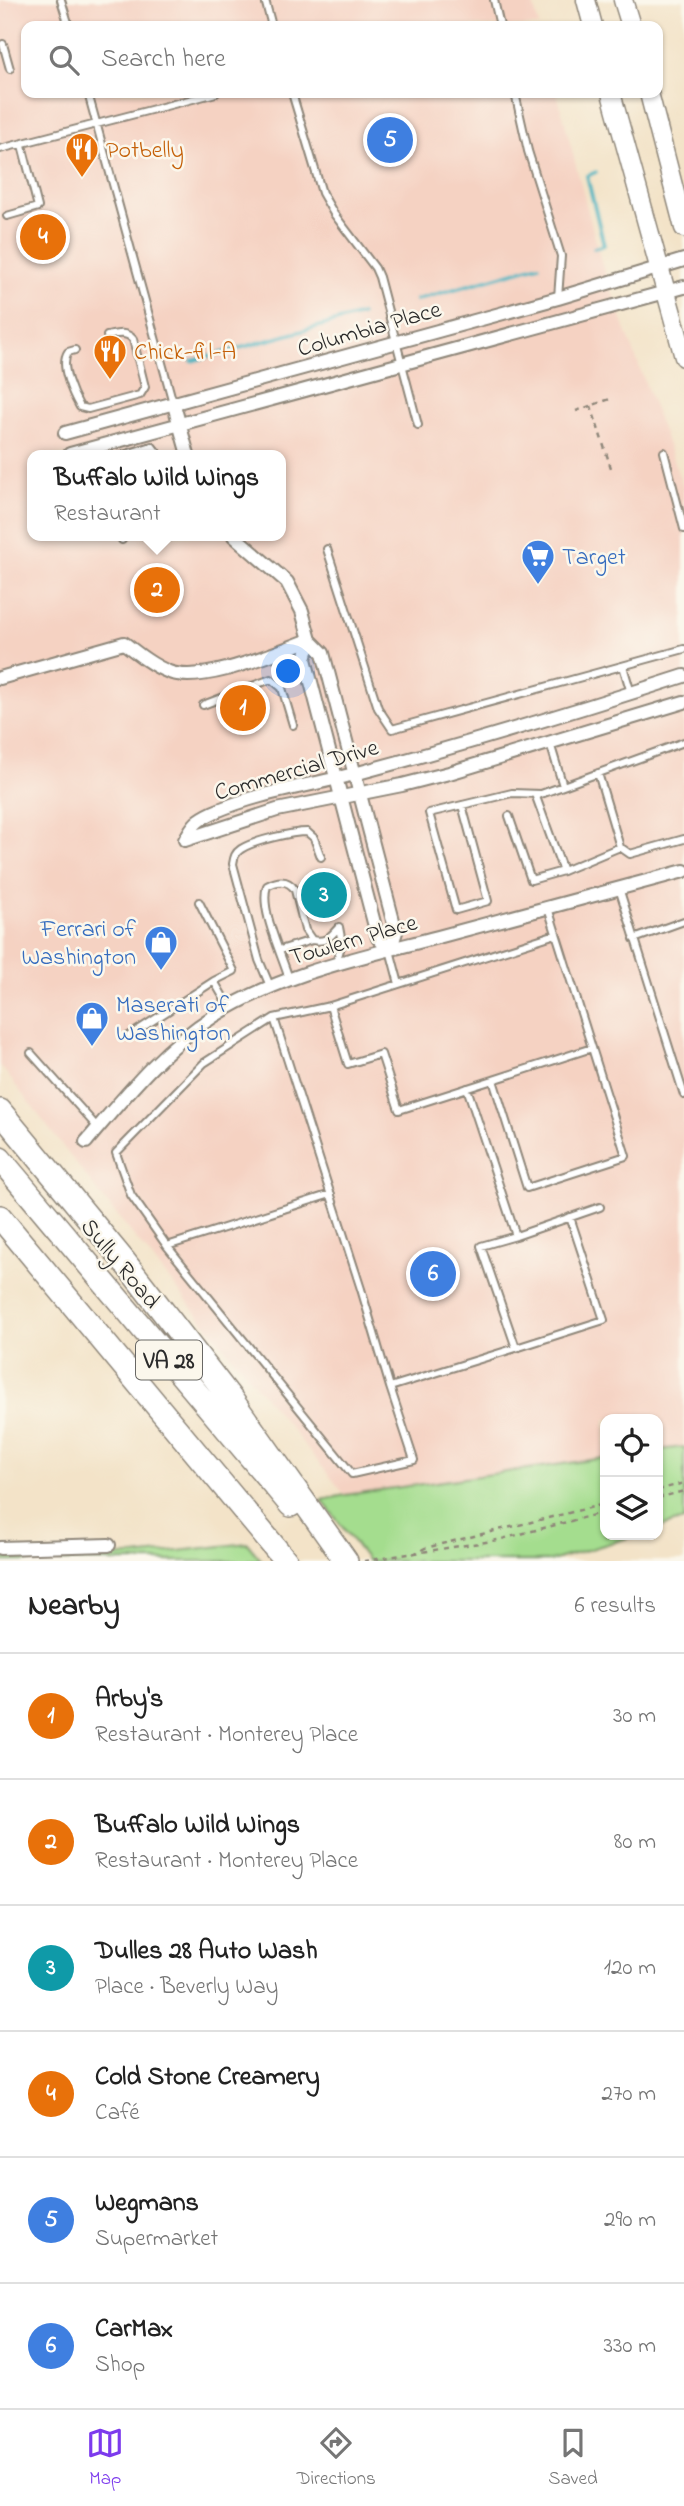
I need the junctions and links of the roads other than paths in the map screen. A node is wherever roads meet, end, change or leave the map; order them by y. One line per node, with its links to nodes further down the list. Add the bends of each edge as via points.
1 (61, 0): 6 (lane)
2 (265, 0): 7 (lane)
3 (494, 0): 8 (lane)
4 (586, 0): 9 (main road)
5 (623, 0): 10 (main road)
6 (67, 21)
7 (271, 21)
8 (499, 21)
9 (592, 21)
10 (629, 21)
11 (3, 44): 12 (lane)
12 (10, 69)
13 (89, 98): 19 (lane)
14 (197, 98): 19 (lane)
15 (294, 98): 30 (lane, via 322,193 375,268)
16 (516, 98): 28 (lane, via 561,256)
17 (612, 98): 25 (main road)
18 (650, 98): 23 (main road)
19 (96, 125): 20 (lane); 34 (lane)
20 (22, 145): 21 (lane); 22 (lane, via 38,207)
21 (0, 149)
22 (7, 216)
23 (684, 228)
24 (684, 260): 25 (street, Columbia Place)
25 (659, 269): 27 (main road); 28 (street, Columbia Place)
26 (684, 287): 27 (street, Columbia Place)
27 (665, 292): 32 (main road); 33 (street, Columbia Place)
28 (558, 298): 30 (street, Columbia Place)
29 (107, 336): 31 (lane, via 123,333 133,339 145,387 140,395 88,410 80,407 64,363 68,352)
30 (397, 342): 33 (lane); 34 (street, Columbia Place)
31 (75, 351)
32 (684, 357)
33 (402, 362): 35 (street, Columbia Place); 36 (lane)
34 (174, 405): 35 (street); 37 (street, Columbia Place)
35 (180, 424): 38 (street, Columbia Place); 41 (street)
36 (418, 425)
37 (65, 433)
38 (85, 450)
39 (139, 450): 40 (lane, via 152,446)
40 (155, 450)
41 (187, 450)
42 (664, 452): 43 (lane)
43 (684, 529)
44 (240, 541): 46 (street, via 287,582)
45 (327, 549): 48 (lane, via 378,708 392,729)
46 (310, 640): 50 (street, via 199,676 170,673 124,643); 58 (street, via 323,653); 59 (street, via 305,659)
47 (684, 649): 48 (lane)
48 (623, 666): 51 (lane)
49 (684, 676): 51 (street, Commercial Drive)
50 (0, 678)
51 (631, 693): 58 (street, Commercial Drive)
52 (684, 702): 56 (street, Commercial Drive)
53 (203, 705): 54 (lane, via 271,679 282,688)
54 (293, 725)
55 (684, 742): 57 (lane)
56 (550, 743): 60 (lane); 61 (street, Commercial Drive)
57 (598, 773): 60 (lane); 67 (lane)
58 (356, 774): 59 (street, Commercial Drive); 61 (street)
59 (336, 778): 63 (street); 63 (street, Commercial Drive, via 216,811 195,822 185,840 277,810)
60 (563, 786): 62 (lane)
61 (361, 794): 63 (street, Commercial Drive); 79 (street, via 396,932)
62 (535, 794): 64 (lane, via 512,793); 69 (lane)
63 (341, 797): 79 (street, via 378,938)
64 (462, 805): 64 (lane, via 488,901 456,910 429,813)
65 (509, 816): 69 (lane, via 531,880)
66 (684, 839): 67 (lane, via 630,854)
67 (621, 847): 69 (lane)
68 (321, 857): 84 (lane, via 314,838 301,832 250,845 234,858 259,960)
69 (564, 871)
70 (684, 871): 71 (street, Towlern Place)
71 (619, 888): 73 (street, Towlern Place); 76 (lane)
72 (199, 902): 82 (lane, via 234,971)
73 (548, 908): 75 (lane); 79 (street, Towlern Place)
74 (684, 921): 76 (lane)
75 (556, 934): 83 (lane); 89 (lane)
76 (634, 939): 93 (lane)
77 (312, 940): 78 (lane); 78 (lane, via 295,890 284,881 275,882 267,886 264,895); 80 (lane, via 321,942 339,927 342,943)
78 (280, 950): 81 (lane)
79 (390, 950): 80 (street, Towlern Place); 83 (lane)
80 (335, 965): 81 (street, Towlern Place)
81 (289, 979): 84 (street, Towlern Place)
82 (214, 981): 86 (lane); 88 (lane)
83 (399, 984): 85 (lane)
84 (270, 986): 86 (street, Towlern Place)
85 (330, 1006): 87 (lane); 92 (lane, via 348,1064 381,1054 399,1110)
86 (229, 1007): 95 (street, Towlern Place, via 158,1061)
87 (274, 1018): 98 (lane); 103 (lane, via 204,1063 116,1153 131,1195)
88 (129, 1036)
89 (592, 1048): 91 (lane); 91 (lane, via 626,1156 537,1185 527,1188)
90 (31, 1053): 95 (lane)
91 (493, 1080): 92 (lane)
92 (467, 1088): 102 (lane)
93 (684, 1095)
94 (0, 1111): 110 (highway, via 224,1389)
95 (98, 1128): 96 (street, Towlern Place)
96 (86, 1142)
97 (0, 1159): 109 (highway, Sully Road / VA 28)
98 (331, 1194): 103 (lane); 105 (lane)
99 (600, 1207): 101 (lane)
100 (0, 1217): 108 (highway, VA 28)
101 (570, 1217): 102 (lane); 104 (lane, via 604,1320)
102 (516, 1236): 104 (lane, via 481,1247)
103 (167, 1246): 105 (lane, via 352,1474 414,1460)
104 (516, 1348): 105 (lane)
105 (390, 1387)
106 (109, 1545): 107 (street)
107 (0, 1548)
108 (286, 1561)
109 (338, 1561)
110 (346, 1561)

